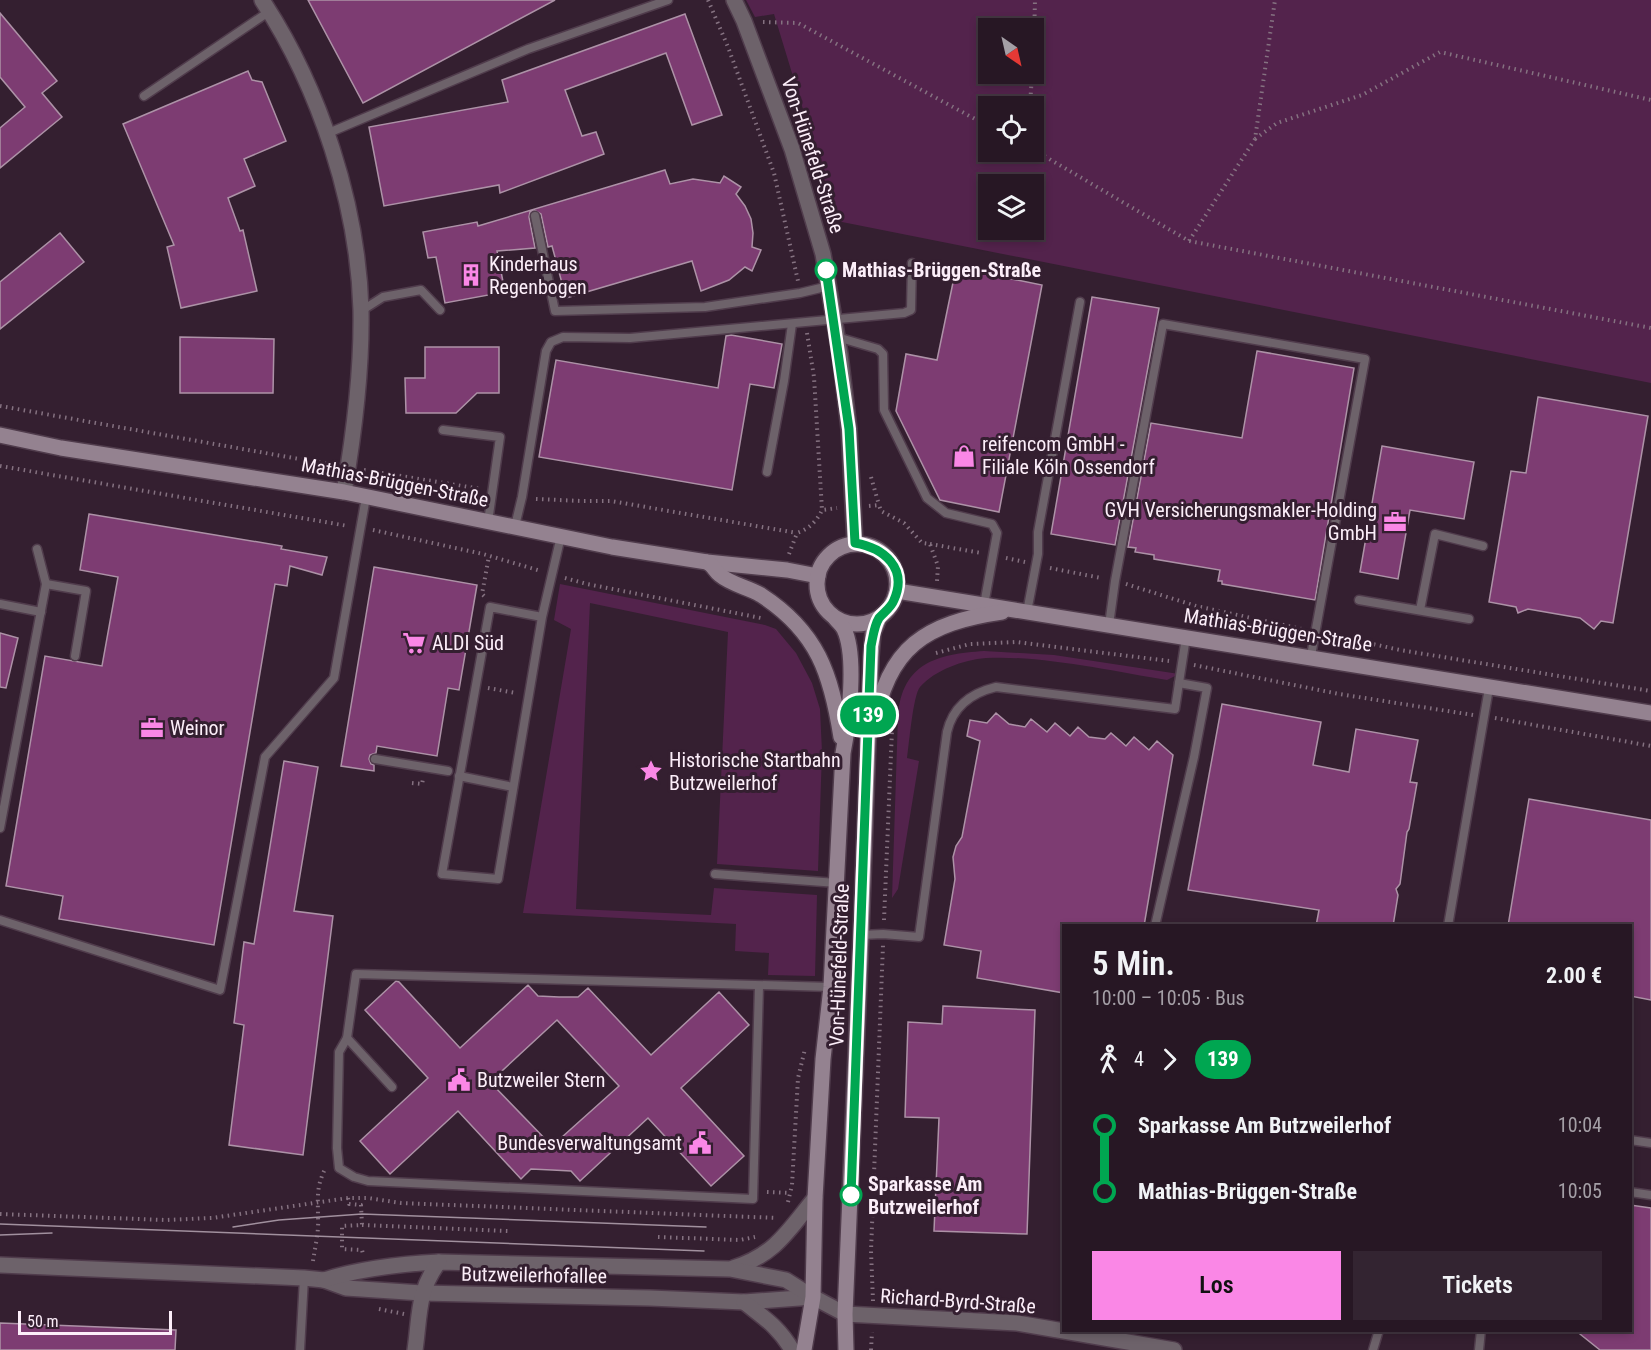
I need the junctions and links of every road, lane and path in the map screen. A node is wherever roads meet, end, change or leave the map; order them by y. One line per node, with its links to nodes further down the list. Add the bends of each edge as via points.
1 (668, 0): 12 (lane, via 528,49)
2 (708, 0): 19 (path, via 774,173)
3 (734, 0): 8 (street, Von-Hünefeld-Straße)
4 (1035, 0): 7 (path)
5 (1275, 0): 13 (path)
6 (266, 6): 9 (lane); 12 (street, via 286,37 314,96)
7 (1035, 18)
8 (744, 21): 11 (path, via 798,23); 18 (street, Von-Hünefeld-Straße, via 792,149)
9 (144, 96)
10 (1651, 100): 13 (path, via 1440,52 1362,95 1277,123)
11 (978, 121)
12 (326, 134): 22 (street, via 355,238)
13 (1255, 139): 16 (path)
14 (1044, 156): 16 (path)
15 (535, 216): 19 (lane, via 555,311 705,307)
16 (1189, 241): 26 (path)
17 (912, 263): 23 (lane, via 910,309 904,314)
18 (829, 286): 19 (lane); 23 (street, Von-Hünefeld-Straße)
19 (800, 293)
20 (1080, 302): 51 (lane, via 1038,532)
21 (440, 310): 22 (lane, via 421,290 383,297)
22 (361, 311): 32 (street)
23 (834, 318): 24 (lane); 27 (street, Von-Hünefeld-Straße)
24 (805, 322): 25 (lane); 38 (path, via 814,377)
25 (792, 324): 33 (lane); 37 (lane, via 630,338 562,337 551,342 546,351)
26 (1651, 328)
27 (837, 337): 44 (street, Von-Hünefeld-Straße, via 849,429); 48 (lane, via 883,354 884,410 927,498 946,513 992,524 998,533)
28 (0, 406): 32 (path)
29 (443, 430): 34 (lane, via 500,437)
30 (0, 435): 35 (street, Mathias-Brüggen-Straße)
31 (0, 466): 41 (path)
32 (348, 468): 34 (path); 35 (street)
33 (767, 472)
34 (492, 491): 39 (lane)
35 (344, 492): 36 (street, Mathias-Brüggen-Straße)
36 (366, 497): 39 (street, Mathias-Brüggen-Straße); 41 (lane)
37 (522, 497): 40 (lane); 42 (path, via 610,501)
38 (822, 510)
39 (488, 522): 40 (street, Mathias-Brüggen-Straße)
40 (515, 526): 43 (street, Mathias-Brüggen-Straße)
41 (360, 528): 49 (path); 96 (lane, via 334,678 266,757 220,990)
42 (797, 533)
43 (561, 536): 50 (street, Mathias-Brüggen-Straße); 52 (lane)
44 (855, 543): 53 (street, via 834,551 822,564); 56 (street, via 880,550 889,558 895,568)
45 (930, 544): 48 (path)
46 (1483, 546): 61 (lane, via 1435,534)
47 (37, 549): 55 (lane)
48 (993, 555): 51 (path); 59 (lane)
49 (489, 556): 52 (path); 60 (path, via 482,594)
50 (707, 562): 53 (street, Mathias-Brüggen-Straße); 85 (street, via 718,574 776,606 814,647 831,685)
51 (1036, 565): 54 (path); 62 (lane)
52 (552, 574): 64 (lane); 68 (path)
53 (818, 576): 65 (street, via 817,592)
54 (1115, 581): 69 (lane); 70 (path, via 1196,606); 70 (lane, via 1163,324 1365,359)
55 (46, 584): 63 (lane); 73 (lane, via 87,591)
56 (897, 591): 59 (street, Mathias-Brüggen-Straße); 66 (street, via 888,611)
57 (1359, 600): 61 (lane)
58 (0, 604): 63 (lane)
59 (984, 605): 62 (street, Mathias-Brüggen-Straße)
60 (490, 607): 64 (lane); 77 (lane)
61 (1420, 610): 67 (lane)
62 (1024, 611): 69 (street, Mathias-Brüggen-Straße); 90 (street, via 982,616 948,626 924,636 902,654 885,686)
63 (41, 612): 93 (lane)
64 (542, 617): 80 (lane)
65 (835, 618): 66 (street, via 851,624); 85 (street, Von-Hünefeld-Straße, via 848,640 850,657 848,727)
66 (879, 618): 90 (street, Von-Hünefeld-Straße, via 871,646)
67 (1469, 619)
68 (767, 620)
69 (1109, 625): 71 (street, Mathias-Brüggen-Straße)
70 (1317, 632): 74 (lane); 79 (path, via 1410,652)
71 (1186, 636): 74 (street, Mathias-Brüggen-Straße); 75 (lane)
72 (933, 654): 75 (path, via 970,644 1016,642)
73 (75, 656)
74 (1311, 657): 78 (street, Mathias-Brüggen-Straße)
75 (1182, 663): 76 (lane); 82 (path, via 1339,694)
76 (1179, 684): 97 (lane, via 1207,688); 99 (lane, via 1175,709 996,687 983,690 959,707 947,732 919,937)
77 (476, 686): 80 (path); 88 (lane)
78 (1489, 688): 81 (street, Mathias-Brüggen-Straße); 82 (lane)
79 (1651, 691)
80 (529, 696): 92 (lane)
81 (1651, 713)
82 (1484, 716): 84 (path); 98 (lane)
83 (893, 725): 99 (path)
84 (1651, 746)
85 (843, 753): 95 (street, Von-Hünefeld-Straße)
86 (375, 759): 87 (lane)
87 (448, 771)
88 (459, 776): 92 (lane); 92 (lane, via 442,874 498,879)
89 (422, 781): 91 (path)
90 (866, 781): 100 (street, Von-Hünefeld-Straße)
91 (412, 783)
92 (513, 787)
93 (0, 828)
94 (715, 874): 95 (lane)
95 (837, 883): 102 (street, Von-Hünefeld-Straße)
96 (0, 920)
97 (1155, 924)
98 (1448, 924)
99 (883, 934): 100 (lane); 131 (path, via 870,1221)
100 (861, 935): 130 (street, Von-Hünefeld-Straße)
101 (759, 986): 102 (lane); 103 (lane, via 356,974); 109 (lane)
102 (831, 987): 114 (street, Von-Hünefeld-Straße)
103 (347, 1038): 105 (lane); 108 (lane, via 339,1052)
104 (807, 1044): 111 (path, via 798,1078)
105 (392, 1087)
106 (1632, 1140): 107 (lane)
107 (1651, 1143)
108 (337, 1148): 109 (lane, via 339,1168 368,1181 753,1199); 115 (path, via 320,1179)
109 (753, 1192): 111 (path)
110 (1632, 1192): 112 (lane)
111 (790, 1193): 116 (path)
112 (1651, 1195)
113 (348, 1198): 115 (path); 118 (path, via 349,1204 361,1205); 120 (path, via 782,1219)
114 (815, 1198): 120 (street, Butzweilerhofallee); 128 (street, Von-Hünefeld-Straße)
115 (316, 1204): 117 (path, via 166,1220); 126 (path)
116 (787, 1212)
117 (0, 1214)
118 (362, 1225): 119 (path); 122 (path, via 342,1226 342,1249)
119 (508, 1232)
120 (777, 1237): 121 (path); 125 (street, Butzweilerhofallee, via 752,1262)
121 (658, 1238)
122 (363, 1253)
123 (439, 1262): 125 (street, Butzweilerhofallee); 126 (street, Butzweilerhofallee, via 376,1267); 127 (street)
124 (0, 1265): 126 (street, Butzweilerhofallee)
125 (730, 1269): 128 (street, Butzweilerhofallee, via 786,1280)
126 (312, 1279): 127 (street, Butzweilerhofallee, via 346,1288); 136 (lane)
127 (422, 1293): 129 (street, Butzweilerhofallee); 137 (street)
128 (813, 1297): 129 (street, Butzweilerhofallee); 130 (street); 139 (street, Von-Hünefeld-Straße)
129 (744, 1302): 138 (street, via 771,1322)
130 (845, 1314): 131 (street, Richard-Byrd-Straße); 140 (street, Von-Hünefeld-Straße)
131 (872, 1315): 132 (street, Richard-Byrd-Straße, via 1017,1323); 141 (path)
132 (1062, 1331)
133 (1068, 1332): 142 (street, Richard-Byrd-Straße)
134 (1378, 1332): 143 (lane)
135 (1481, 1332): 144 (lane)
136 (300, 1350)
137 (415, 1350)
138 (792, 1350)
139 (804, 1350)
140 (846, 1350)
141 (871, 1350)
142 (1171, 1350)
143 (1372, 1350)
144 (1479, 1350)

